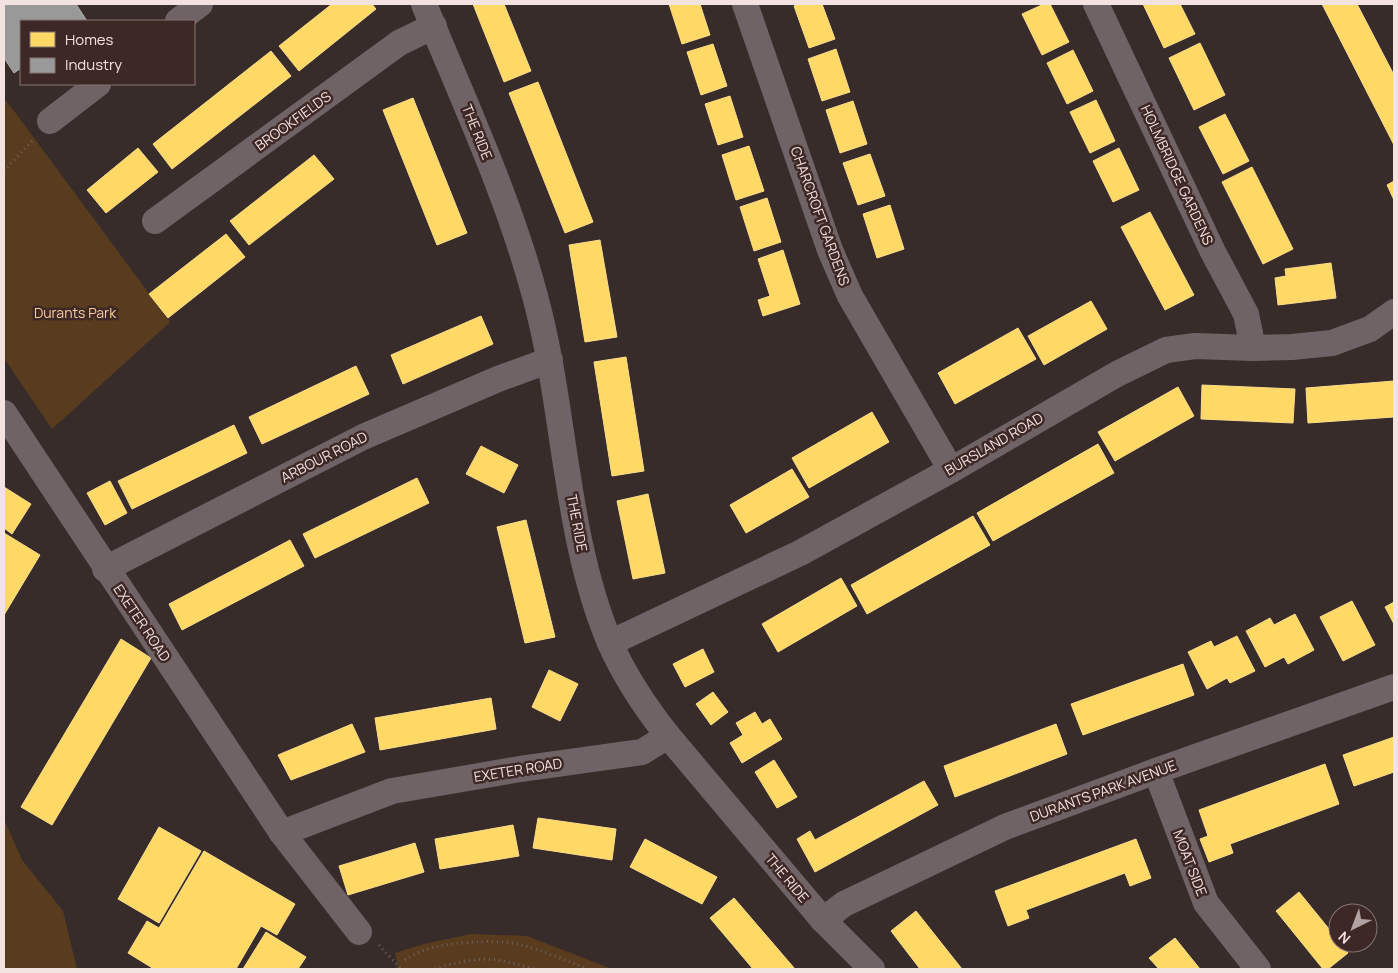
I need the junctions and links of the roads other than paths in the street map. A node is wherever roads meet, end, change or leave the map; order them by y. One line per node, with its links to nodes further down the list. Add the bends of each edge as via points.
1 (200, 4): 5 (street)
2 (745, 4): 13 (street, CHARCROFT GARDENS, via 830,250 850,296)
3 (1096, 4): 10 (street, HOLMBRIDGE GARDENS, via 1213,252 1246,314)
4 (429, 15): 8 (street, BROOKFIELDS, via 399,43); 11 (street, THE RIDE, via 513,223 536,297)
5 (179, 20)
6 (97, 85): 7 (street)
7 (50, 121)
8 (155, 222)
9 (1394, 312): 10 (street, BURSLAND ROAD, via 1370,329 1332,343)
10 (1253, 348): 13 (street, BURSLAND ROAD, via 1195,346 1166,350)
11 (550, 360): 14 (street, ARBOUR ROAD, via 363,437); 15 (street, THE RIDE, via 576,522 590,584)
12 (4, 413): 14 (street, EXETER ROAD)
13 (951, 470): 15 (street, BURSLAND ROAD, via 800,553)
14 (105, 569): 19 (street, EXETER ROAD)
15 (610, 643): 17 (street, THE RIDE, via 648,710)
16 (1394, 687): 18 (street, DURANTS PARK AVENUE)
17 (668, 736): 19 (street, EXETER ROAD, via 642,752 392,790); 20 (street, THE RIDE)
18 (1156, 771): 20 (street, DURANTS PARK AVENUE, via 1005,827 844,904); 23 (street, MOAT SIDE, via 1206,903)
19 (282, 833): 21 (street, EXETER ROAD)
20 (823, 920): 22 (street, THE RIDE)
21 (360, 932)
22 (872, 969)
23 (1258, 969)

